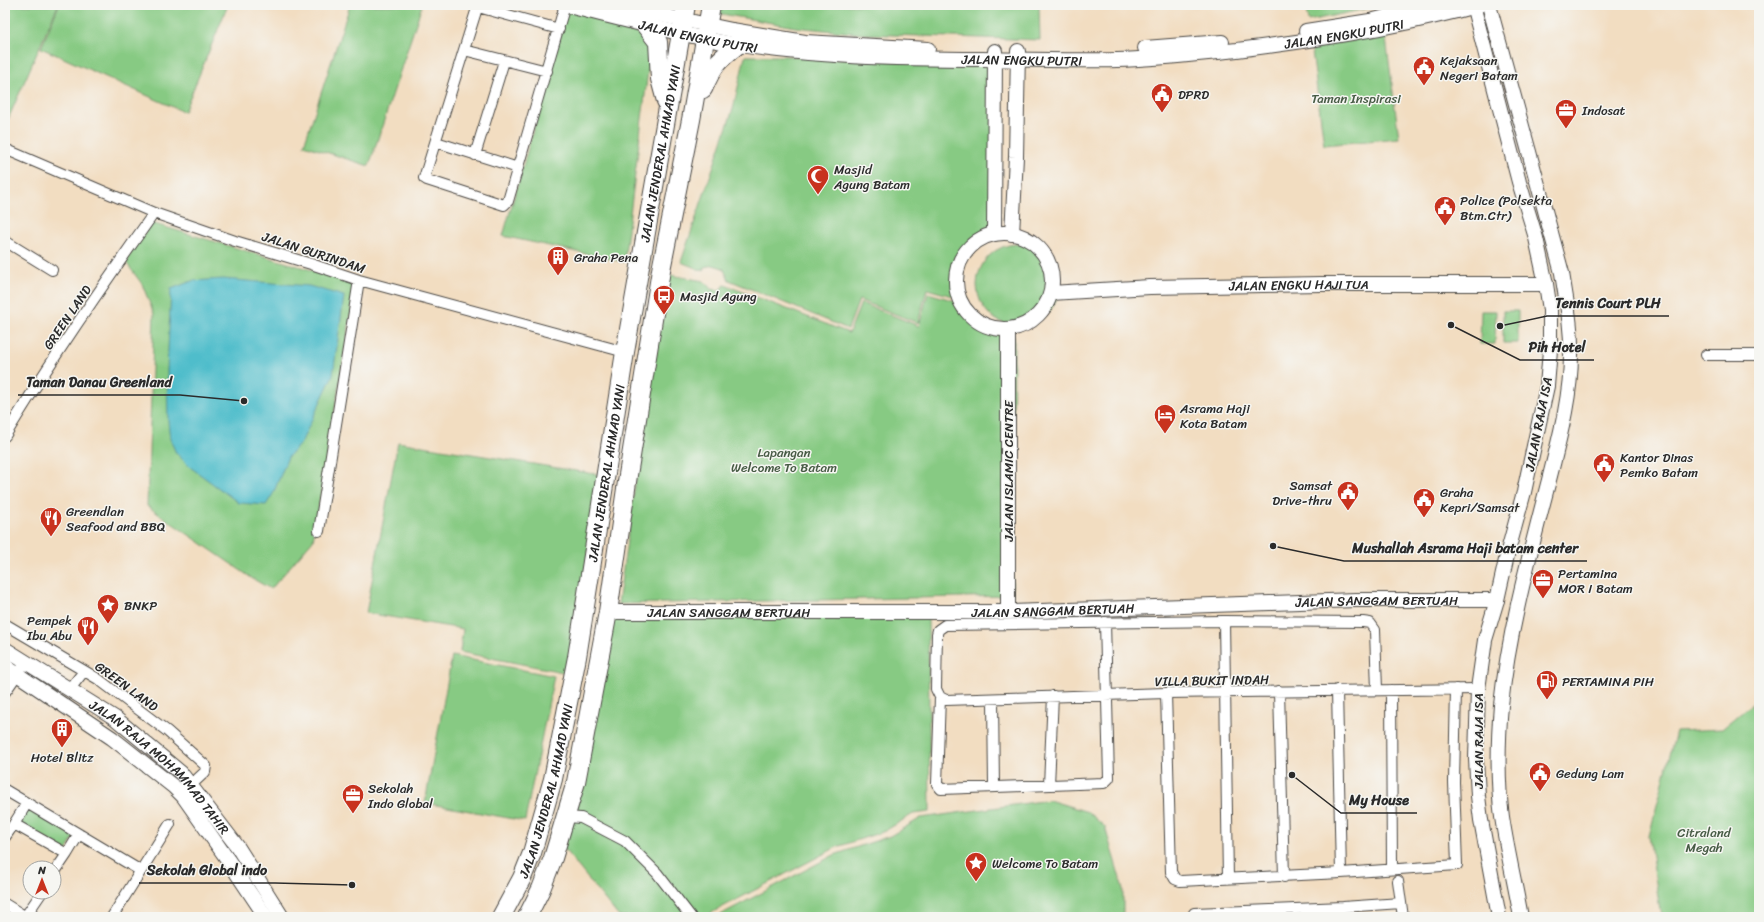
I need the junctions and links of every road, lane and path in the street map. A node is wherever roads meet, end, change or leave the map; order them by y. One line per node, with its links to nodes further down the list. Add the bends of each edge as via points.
1 (565, 5): 9 (main road, JALAN ENGKU PUTRI); 10 (street)
2 (613, 5): 8 (main road, JALAN ENGKU PUTRI)
3 (711, 5): 11 (highway, JALAN JENDERAL AHMAD YANI)
4 (1433, 5): 15 (main road, JALAN ENGKU PUTRI, via 1370,21 1246,39 1126,50)
5 (1489, 5): 40 (main road, JALAN RAJA ISA, via 1562,273 1568,313 1572,355 1568,394)
6 (478, 6): 10 (street); 13 (street)
7 (1475, 6): 15 (main road, JALAN ENGKU PUTRI, via 1370,31 1273,46 1118,60); 30 (main road, JALAN RAJA ISA)
8 (683, 19): 9 (main road, JALAN ENGKU PUTRI); 11 (main road, JALAN ENGKU PUTRI); 19 (highway, JALAN JENDERAL AHMAD YANI)
9 (645, 25): 19 (highway, via 658,42 660,79)
10 (559, 29): 17 (street)
11 (706, 31): 12 (main road, JALAN ENGKU PUTRI); 14 (main road, JALAN ENGKU PUTRI, via 805,42); 18 (highway, JALAN JENDERAL AHMAD YANI)
12 (739, 44): 14 (main road, JALAN ENGKU PUTRI, via 852,56 910,59); 18 (highway, via 712,68)
13 (464, 50): 16 (street); 20 (street)
14 (995, 55): 15 (main road, JALAN ENGKU PUTRI); 25 (main road)
15 (1018, 56): 26 (main road)
16 (504, 61): 17 (street); 22 (street)
17 (547, 71): 23 (street)
18 (694, 106): 38 (highway, JALAN JENDERAL AHMAD YANI, via 661,270)
19 (668, 108): 33 (highway, JALAN JENDERAL AHMAD YANI)
20 (436, 142): 22 (street); 23 (street, via 424,175 425,180 504,205 508,201)
21 (5, 149): 24 (street, JALAN GURINDAM)
22 (476, 155): 23 (street)
23 (518, 168)
24 (154, 213): 29 (street, JALAN GURINDAM); 36 (street, GREEN LAND)
25 (994, 234): 26 (main road); 32 (main road, via 968,248 959,262 955,279 956,289 959,300 976,321 993,329)
26 (1012, 234): 31 (main road, via 1037,245 1046,256 1053,282)
27 (5, 241): 28 (street)
28 (52, 270)
29 (359, 280): 33 (street, JALAN GURINDAM); 41 (street)
30 (1546, 284): 31 (main road, JALAN ENGKU HAJI TUA, via 1150,287); 39 (main road, JALAN RAJA ISA, via 1550,310 1549,368)
31 (1051, 293): 32 (main road, via 1044,309 1034,319)
32 (1008, 330): 44 (main road, JALAN ISLAMIC CENTRE)
33 (625, 352): 37 (highway, JALAN JENDERAL AHMAD YANI)
34 (1706, 355): 35 (street)
35 (1759, 355)
36 (5, 436)
37 (606, 472): 38 (highway); 95 (highway, JALAN JENDERAL AHMAD YANI, via 577,657 553,779 532,853)
38 (628, 475): 43 (highway, JALAN JENDERAL AHMAD YANI)
39 (1524, 492): 40 (main road); 42 (main road, JALAN RAJA ISA)
40 (1544, 497): 72 (main road, JALAN RAJA ISA, via 1520,599 1502,704 1499,765)
41 (319, 532)
42 (1497, 600): 44 (main road, JALAN SANGGAM BERTUAH, via 1349,600); 54 (main road, JALAN RAJA ISA, via 1485,640)
43 (608, 612): 44 (main road, JALAN SANGGAM BERTUAH); 71 (highway, JALAN JENDERAL AHMAD YANI, via 576,782)
44 (1008, 612)
45 (1224, 621): 46 (street); 56 (street, via 1370,623 1375,630); 61 (street)
46 (1105, 622): 63 (street); 64 (street, via 942,626 937,634 936,689)
47 (5, 624): 51 (street, GREEN LAND)
48 (5, 649): 50 (main road, JALAN RAJA MOHAMMAD TAHIR)
49 (5, 666): 50 (main road, JALAN RAJA MOHAMMAD TAHIR)
50 (22, 668): 53 (main road, JALAN RAJA MOHAMMAD TAHIR); 59 (street); 93 (main road, JALAN RAJA MOHAMMAD TAHIR, via 183,796)
51 (84, 671): 53 (street); 66 (street, GREEN LAND, via 166,731 206,766 205,772)
52 (1456, 688): 54 (street, VILLA BUKIT INDAH); 57 (street, VILLA BUKIT INDAH); 80 (street, via 1454,782 1457,865)
53 (70, 689): 66 (main road, JALAN RAJA MOHAMMAD TAHIR, via 116,718 181,773)
54 (1478, 689): 73 (main road, JALAN RAJA ISA, via 1476,759)
55 (1337, 690): 56 (street, VILLA BUKIT INDAH); 58 (street, VILLA BUKIT INDAH); 82 (street)
56 (1377, 690): 57 (street, VILLA BUKIT INDAH)
57 (1392, 690): 80 (street)
58 (1279, 691): 61 (street, VILLA BUKIT INDAH); 83 (street)
59 (5, 692)
60 (1166, 693): 61 (street, VILLA BUKIT INDAH); 63 (street, VILLA BUKIT INDAH); 84 (street, via 1171,872 1175,879 1180,881)
61 (1224, 693): 84 (street)
62 (1053, 696): 63 (street, VILLA BUKIT INDAH); 65 (street, VILLA BUKIT INDAH); 67 (street)
63 (1108, 696): 67 (street, via 1109,778 1104,783)
64 (943, 698): 65 (street, VILLA BUKIT INDAH); 68 (street, via 937,784 948,789)
65 (993, 699): 68 (street)
66 (191, 785): 94 (main road, JALAN RAJA MOHAMMAD TAHIR, via 237,846)
67 (1049, 785): 68 (street)
68 (994, 787)
69 (5, 790): 70 (street)
70 (27, 803): 74 (street); 76 (street)
71 (566, 818): 96 (highway, JALAN JENDERAL AHMAD YANI, via 541,889); 97 (street, via 581,818 625,841 657,873)
72 (1502, 818): 73 (main road); 101 (main road, JALAN RAJA ISA)
73 (1481, 820): 100 (main road, JALAN RAJA ISA)
74 (14, 824): 77 (street); 78 (street)
75 (170, 824): 81 (street)
76 (79, 834): 78 (street); 81 (street)
77 (5, 837)
78 (67, 854): 79 (street)
79 (62, 861)
80 (1392, 869): 82 (street)
81 (141, 871): 92 (street)
82 (1341, 873): 83 (street)
83 (1284, 876): 84 (street)
84 (1228, 879)
85 (1398, 881): 87 (street)
86 (37, 900): 91 (street)
87 (1401, 903): 89 (street); 99 (street)
88 (5, 904): 91 (street)
89 (1344, 912): 90 (street)
90 (1270, 913): 98 (street, via 1194,913)
91 (25, 917)
92 (112, 917)
93 (266, 917)
94 (282, 917)
95 (501, 917)
96 (527, 917)
97 (691, 917)
98 (1195, 917)
99 (1403, 917)
100 (1499, 917)
101 (1521, 917)

